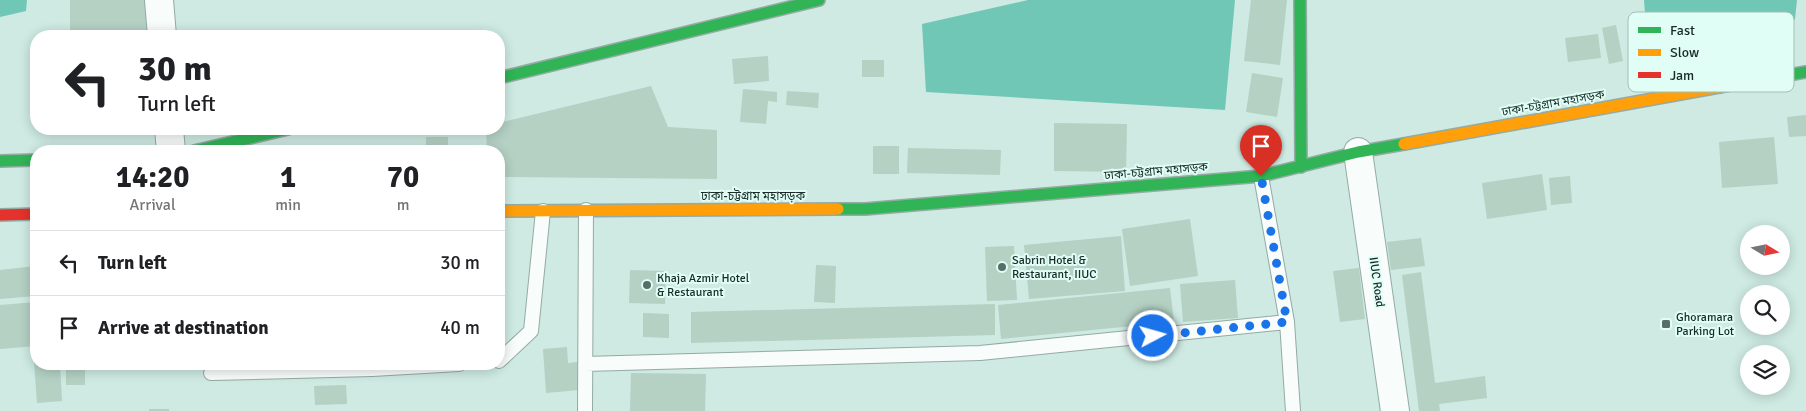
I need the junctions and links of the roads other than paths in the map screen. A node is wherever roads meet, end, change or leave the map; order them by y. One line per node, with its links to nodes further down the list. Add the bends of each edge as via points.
1 (160, 0): 5 (street)
2 (818, 0): 4 (highway)
3 (1300, 0): 13 (highway)
4 (761, 8): 6 (highway)
5 (162, 30)
6 (505, 76)
7 (1694, 92): 10 (highway, ঢাকা-চট্টগ্রাম মহাসড়ক)
8 (262, 135): 9 (highway)
9 (220, 145)
10 (1358, 152): 13 (highway, ঢাকা-চট্টগ্রাম মহাসড়ক); 27 (street, IIUC Road)
11 (30, 160): 12 (highway)
12 (0, 161)
13 (1301, 167): 14 (highway, ঢাকা-চট্টগ্রাম মহাসড়ক)
14 (1261, 176): 15 (highway, ঢাকা-চট্টগ্রাম মহাসড়ক, via 865,209); 20 (lane)
15 (586, 210): 17 (highway, ঢাকা-চট্টগ্রাম মহাসড়ক); 22 (lane)
16 (505, 211): 17 (highway, ঢাকা-চট্টগ্রাম মহাসড়ক)
17 (543, 211): 21 (lane, via 531,331)
18 (30, 214): 19 (highway)
19 (0, 215)
20 (1287, 322): 22 (lane, via 980,353); 26 (lane)
21 (505, 355)
22 (585, 364): 25 (lane)
23 (332, 370): 24 (lane)
24 (211, 373)
25 (585, 411)
26 (1293, 411)
27 (1395, 411)

